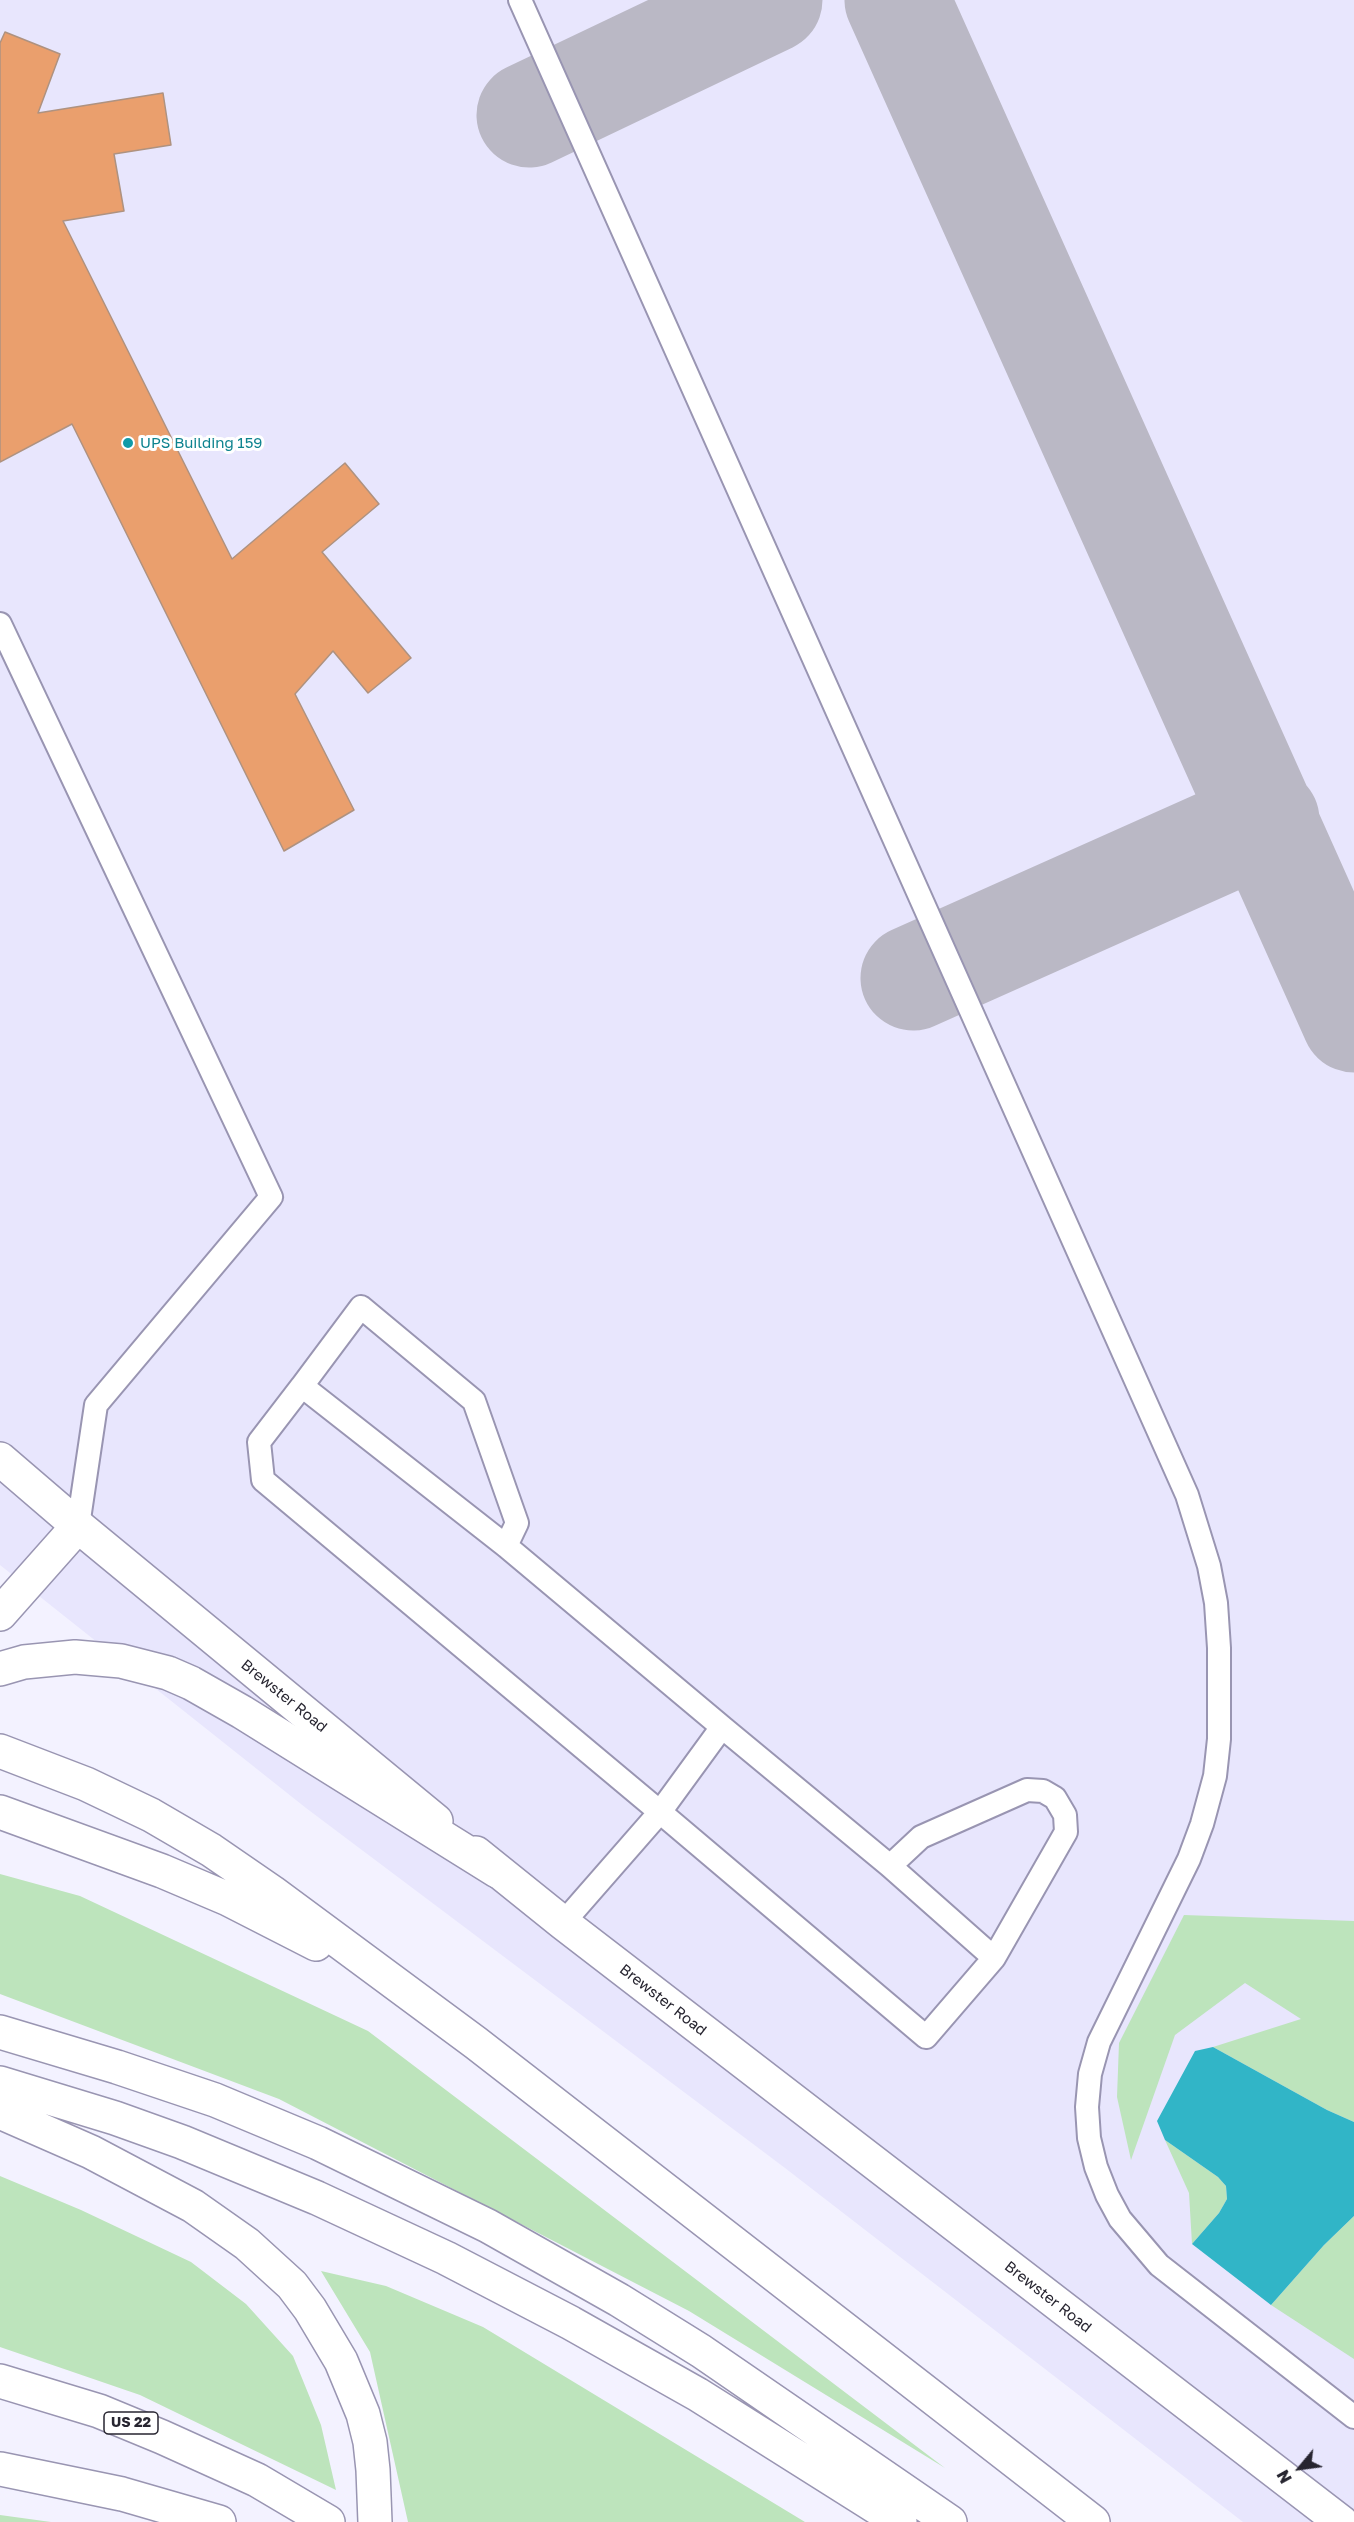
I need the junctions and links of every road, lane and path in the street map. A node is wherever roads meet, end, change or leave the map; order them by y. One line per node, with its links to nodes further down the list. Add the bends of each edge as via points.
1 (520, 0): 22 (lane, via 1187,1495 1209,1566 1220,1648 1215,1776 1190,1859 1099,2042 1090,2074 1087,2107 1096,2167 1120,2219 1160,2265)
2 (0, 624): 5 (lane, via 271,1197 96,1405)
3 (302, 1386): 6 (lane); 6 (lane, via 361,1307 474,1401 518,1523); 12 (lane, via 259,1442 263,1480)
4 (0, 1459): 5 (main road, Brewster Road)
5 (78, 1526): 7 (main road); 14 (main road, Brewster Road)
6 (507, 1546): 9 (lane)
7 (0, 1614)
8 (0, 1669): 14 (main road, via 24,1662 75,1657 168,1673 242,1712)
9 (722, 1726): 12 (lane); 13 (lane)
10 (0, 1751): 18 (main road, via 119,1798 211,1850)
11 (0, 1812): 18 (main road, via 162,1871 246,1908 355,1966)
12 (660, 1812): 15 (lane); 16 (lane, via 927,2037)
13 (890, 1866): 16 (lane); 16 (lane, via 921,1837 1028,1790 1043,1791 1055,1798 1065,1815 1066,1832)
14 (497, 1871): 15 (main road, Brewster Road)
15 (563, 1923): 30 (main road, Brewster Road)
16 (994, 1958)
17 (0, 2032): 28 (main road, via 215,2100 346,2156 488,2226 701,2351)
18 (476, 2043): 29 (main road)
19 (0, 2083): 27 (main road, via 182,2142 317,2198 446,2258 697,2394)
20 (0, 2112): 26 (main road, via 91,2152 185,2202 247,2244 292,2285 336,2352 363,2414 370,2442)
21 (0, 2381): 25 (main road, US 22, via 130,2423 257,2480)
22 (1354, 2417)
23 (0, 2469): 24 (main road, via 122,2494)
24 (219, 2522)
25 (328, 2522)
26 (375, 2522)
27 (900, 2522)
28 (950, 2522)
29 (1093, 2522)
30 (1341, 2522)

